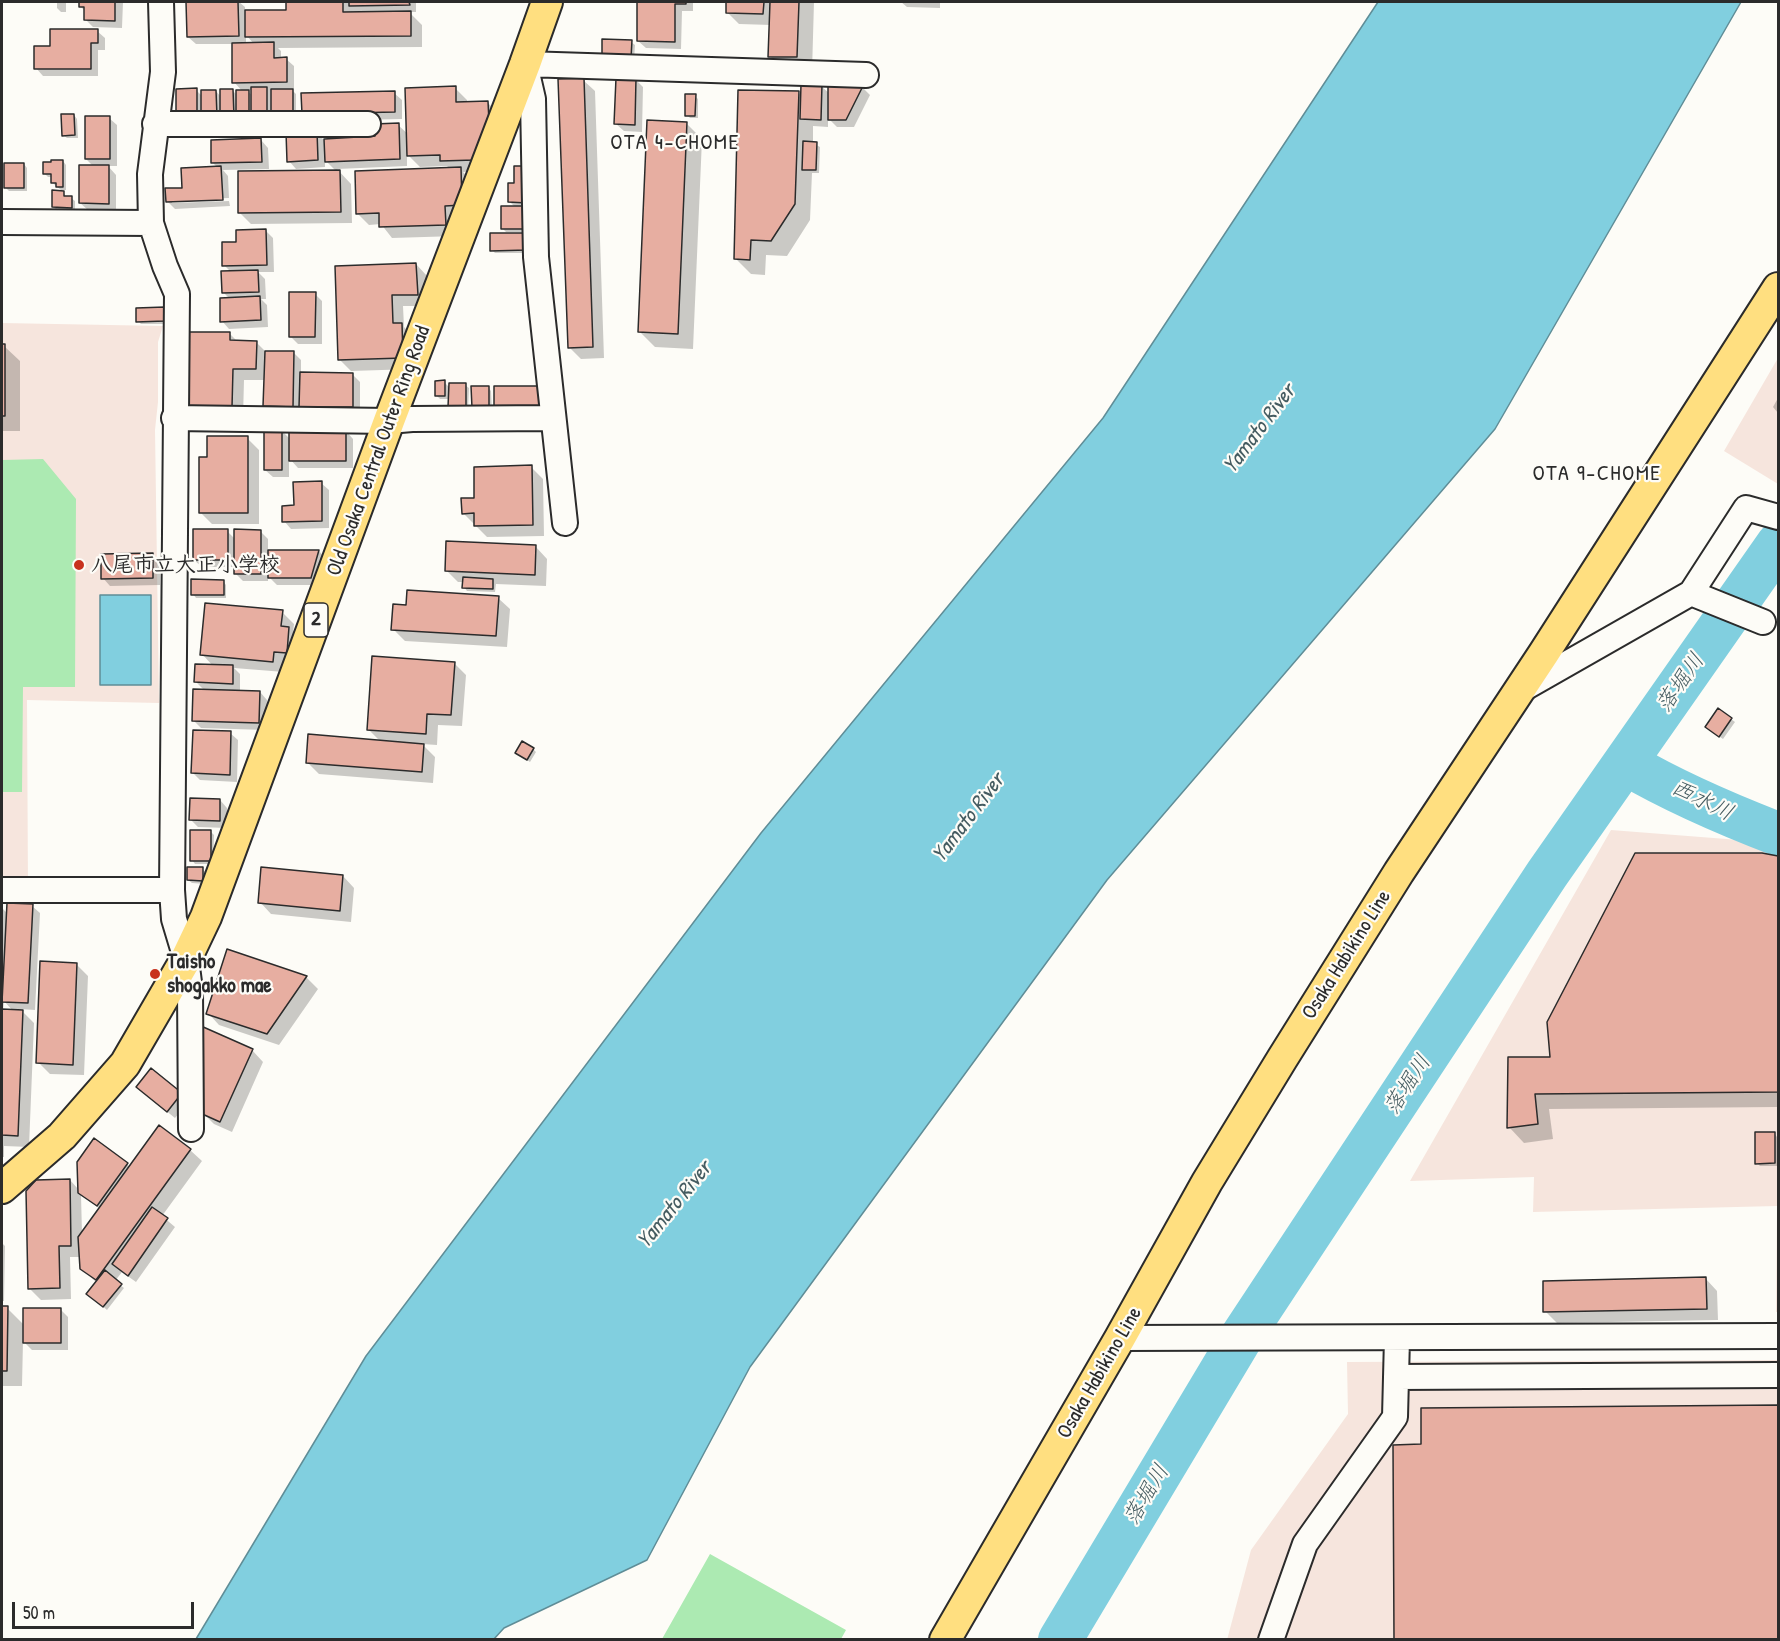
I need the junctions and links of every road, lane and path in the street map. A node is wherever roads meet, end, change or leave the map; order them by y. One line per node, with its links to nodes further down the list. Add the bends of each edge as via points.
1 (161, 2): 5 (street, via 163,72)
2 (546, 2): 3 (main road, Old Osaka Central Outer Ring Road / 2)
3 (525, 64): 4 (street); 11 (street, via 533,99 536,257); 12 (main road, Old Osaka Central Outer Ring Road / 2)
4 (866, 75)
5 (155, 124): 6 (street); 8 (street)
6 (368, 124)
7 (2, 222): 8 (street)
8 (151, 223): 10 (street, via 177,294)
9 (1779, 288): 17 (main road, Osaka Habikino Line)
10 (174, 418): 12 (street); 19 (street)
11 (553, 418): 12 (street); 14 (street)
12 (389, 421): 20 (main road, Old Osaka Central Outer Ring Road / 2, via 206,917)
13 (1779, 517): 15 (street, via 1746,508)
14 (565, 523)
15 (1691, 594): 16 (street); 17 (street)
16 (1763, 621)
17 (1519, 691): 24 (main road, Osaka Habikino Line, via 1399,872 1242,1125)
18 (2, 890): 19 (street)
19 (172, 890): 20 (street, via 174,919)
20 (186, 959): 21 (street, via 190,990); 22 (main road, Old Osaka Central Outer Ring Road / 2, via 125,1064 62,1136)
21 (191, 1129)
22 (2, 1188)
23 (1779, 1336): 25 (street)
24 (1120, 1338): 25 (street); 28 (main road, Osaka Habikino Line)
25 (1397, 1338): 27 (street)
26 (1779, 1375): 27 (street)
27 (1396, 1377): 29 (street, via 1395,1417 1305,1544)
28 (945, 1640)
29 (1271, 1640)

